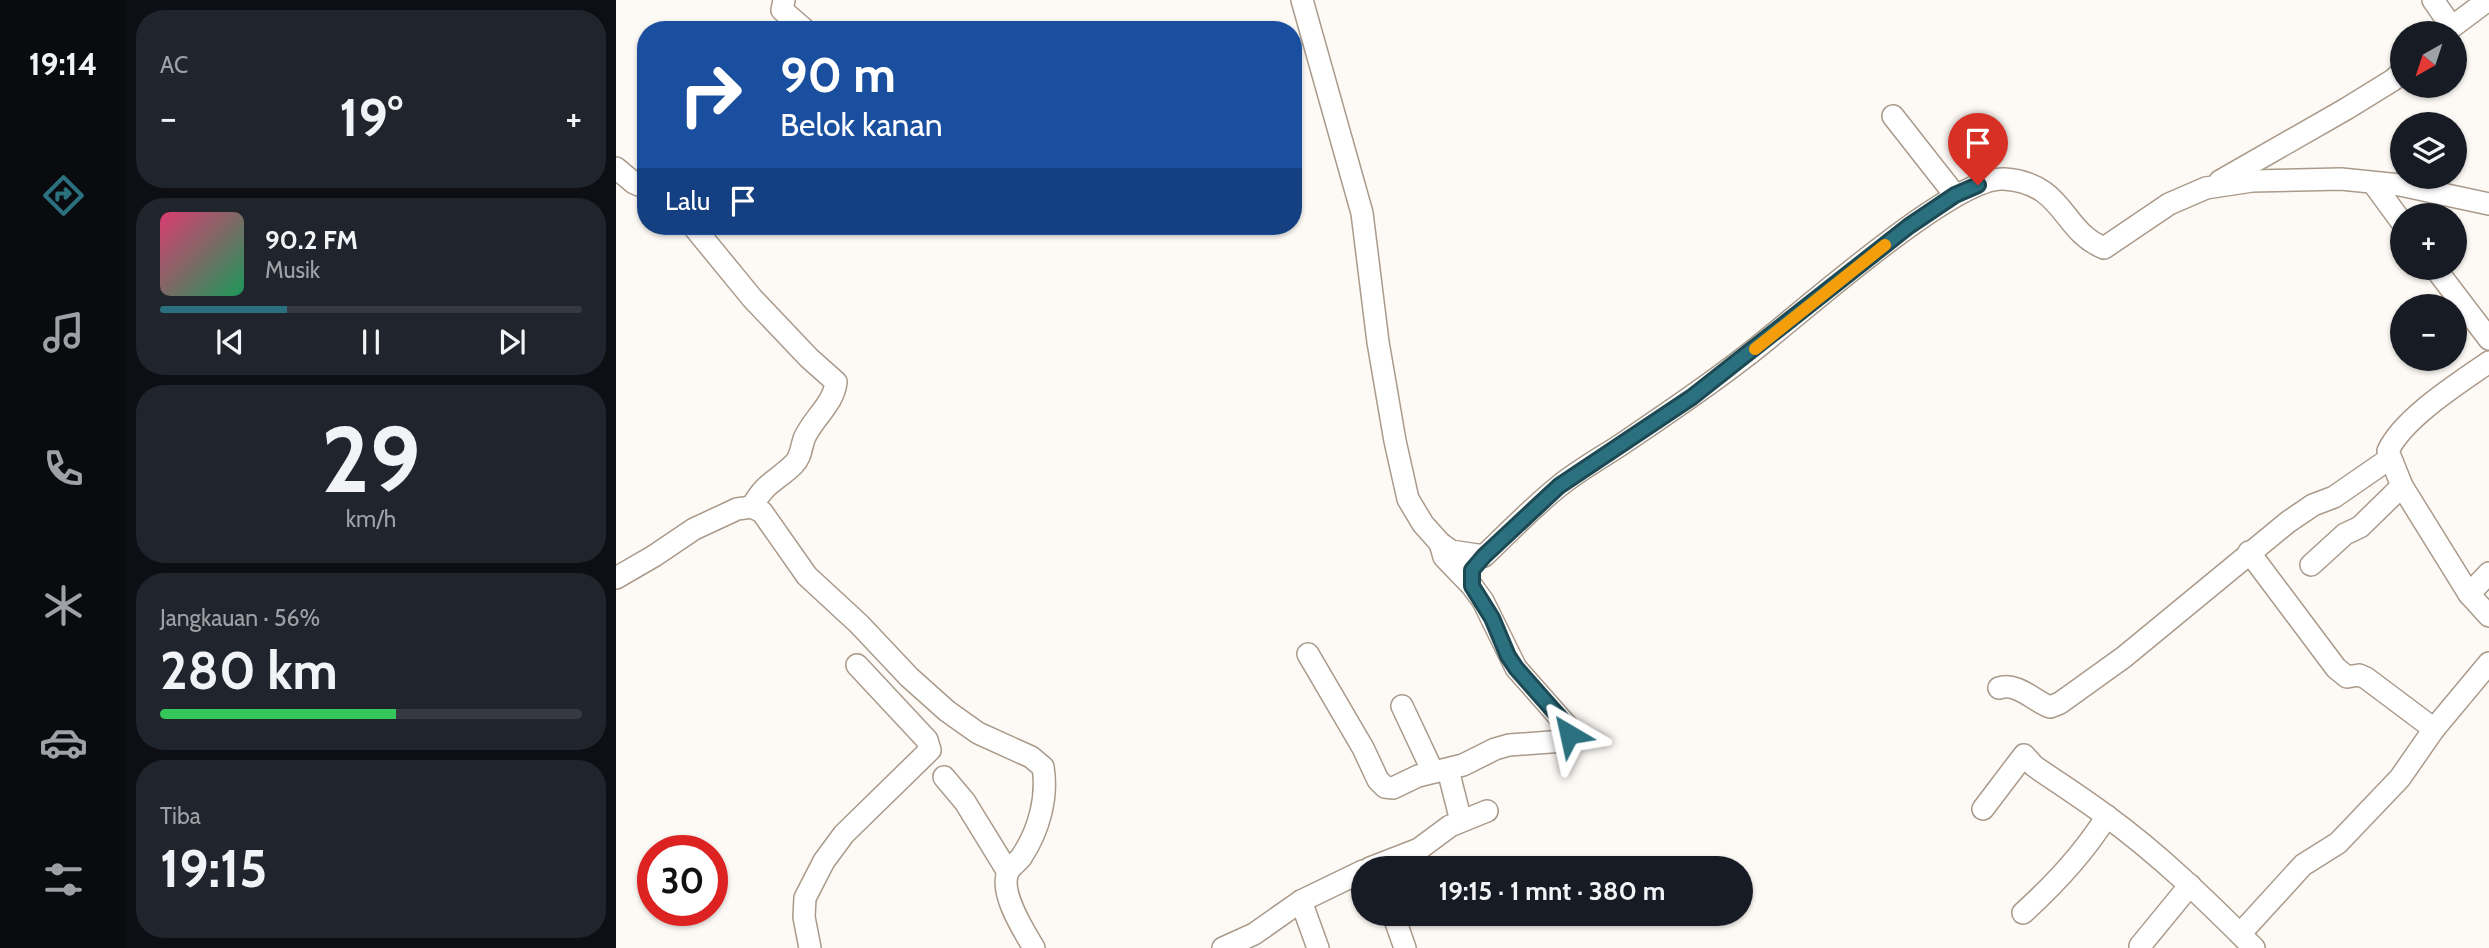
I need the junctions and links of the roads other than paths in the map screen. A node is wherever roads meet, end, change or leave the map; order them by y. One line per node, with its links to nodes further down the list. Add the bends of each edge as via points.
1 (784, 0): 5 (street, via 782,10)
2 (1302, 0): 24 (street, via 1362,213 1378,342 1408,499)
3 (2433, 0): 6 (street)
4 (2488, 0): 7 (street)
5 (795, 21)
6 (2443, 21)
7 (2458, 21)
8 (2390, 82): 13 (street)
9 (1892, 116): 14 (street)
10 (616, 168): 12 (street)
11 (2373, 183): 13 (street, via 2252,181); 15 (street); 16 (street)
12 (637, 184)
13 (2206, 188): 14 (street, via 2169,204 2104,248 2090,243 2038,187 2001,178)
14 (1955, 195): 26 (street, via 1692,397 1559,486)
15 (2489, 204)
16 (2390, 207)
17 (700, 235): 23 (street, via 751,299 836,382 800,456 772,479)
18 (2444, 280): 19 (street)
19 (2489, 339)
20 (2489, 362): 21 (street, via 2399,433 2388,451)
21 (2389, 459): 22 (street); 25 (street, via 2294,517)
22 (2402, 486): 27 (street); 31 (street)
23 (752, 507): 29 (street, via 694,528); 46 (street, via 762,512 807,576 947,711 1043,767 1042,807 1035,833)
24 (1440, 543): 26 (street, via 1451,551); 30 (street, via 1444,557)
25 (2249, 552): 36 (street, via 2060,704 2050,707 2021,690); 38 (street, via 2336,668 2347,677 2366,678)
26 (1484, 556): 30 (street, via 1472,570)
27 (2311, 565)
28 (2489, 573): 31 (street)
29 (616, 578)
30 (1472, 586): 39 (street, via 1508,656 1568,727 1569,734 1564,741 1509,745)
31 (2469, 594): 32 (street)
32 (2489, 616)
33 (1308, 653): 39 (street, via 1378,780 1393,788)
34 (2489, 663): 38 (street)
35 (857, 665): 54 (street, via 927,740 930,750 844,834 824,861 805,898)
36 (1999, 688)
37 (1402, 706): 39 (street)
38 (2434, 729): 52 (street, via 2400,778 2338,843 2303,865)
39 (1444, 774): 44 (street)
40 (944, 777): 46 (street)
41 (1983, 809): 43 (street, via 2024,755)
42 (1487, 811): 44 (street)
43 (2107, 816): 48 (street); 50 (street, via 2065,873)
44 (1461, 820): 45 (street)
45 (1402, 856)
46 (1008, 872): 55 (street, via 1013,909)
47 (1351, 878): 49 (street)
48 (2190, 885): 52 (street); 53 (street)
49 (1301, 901): 56 (street, via 1254,934); 57 (street)
50 (2023, 913)
51 (1397, 926): 58 (street)
52 (2247, 941)
53 (2140, 946)
54 (810, 948)
55 (1034, 948)
56 (1223, 948)
57 (1318, 948)
58 (1405, 948)

